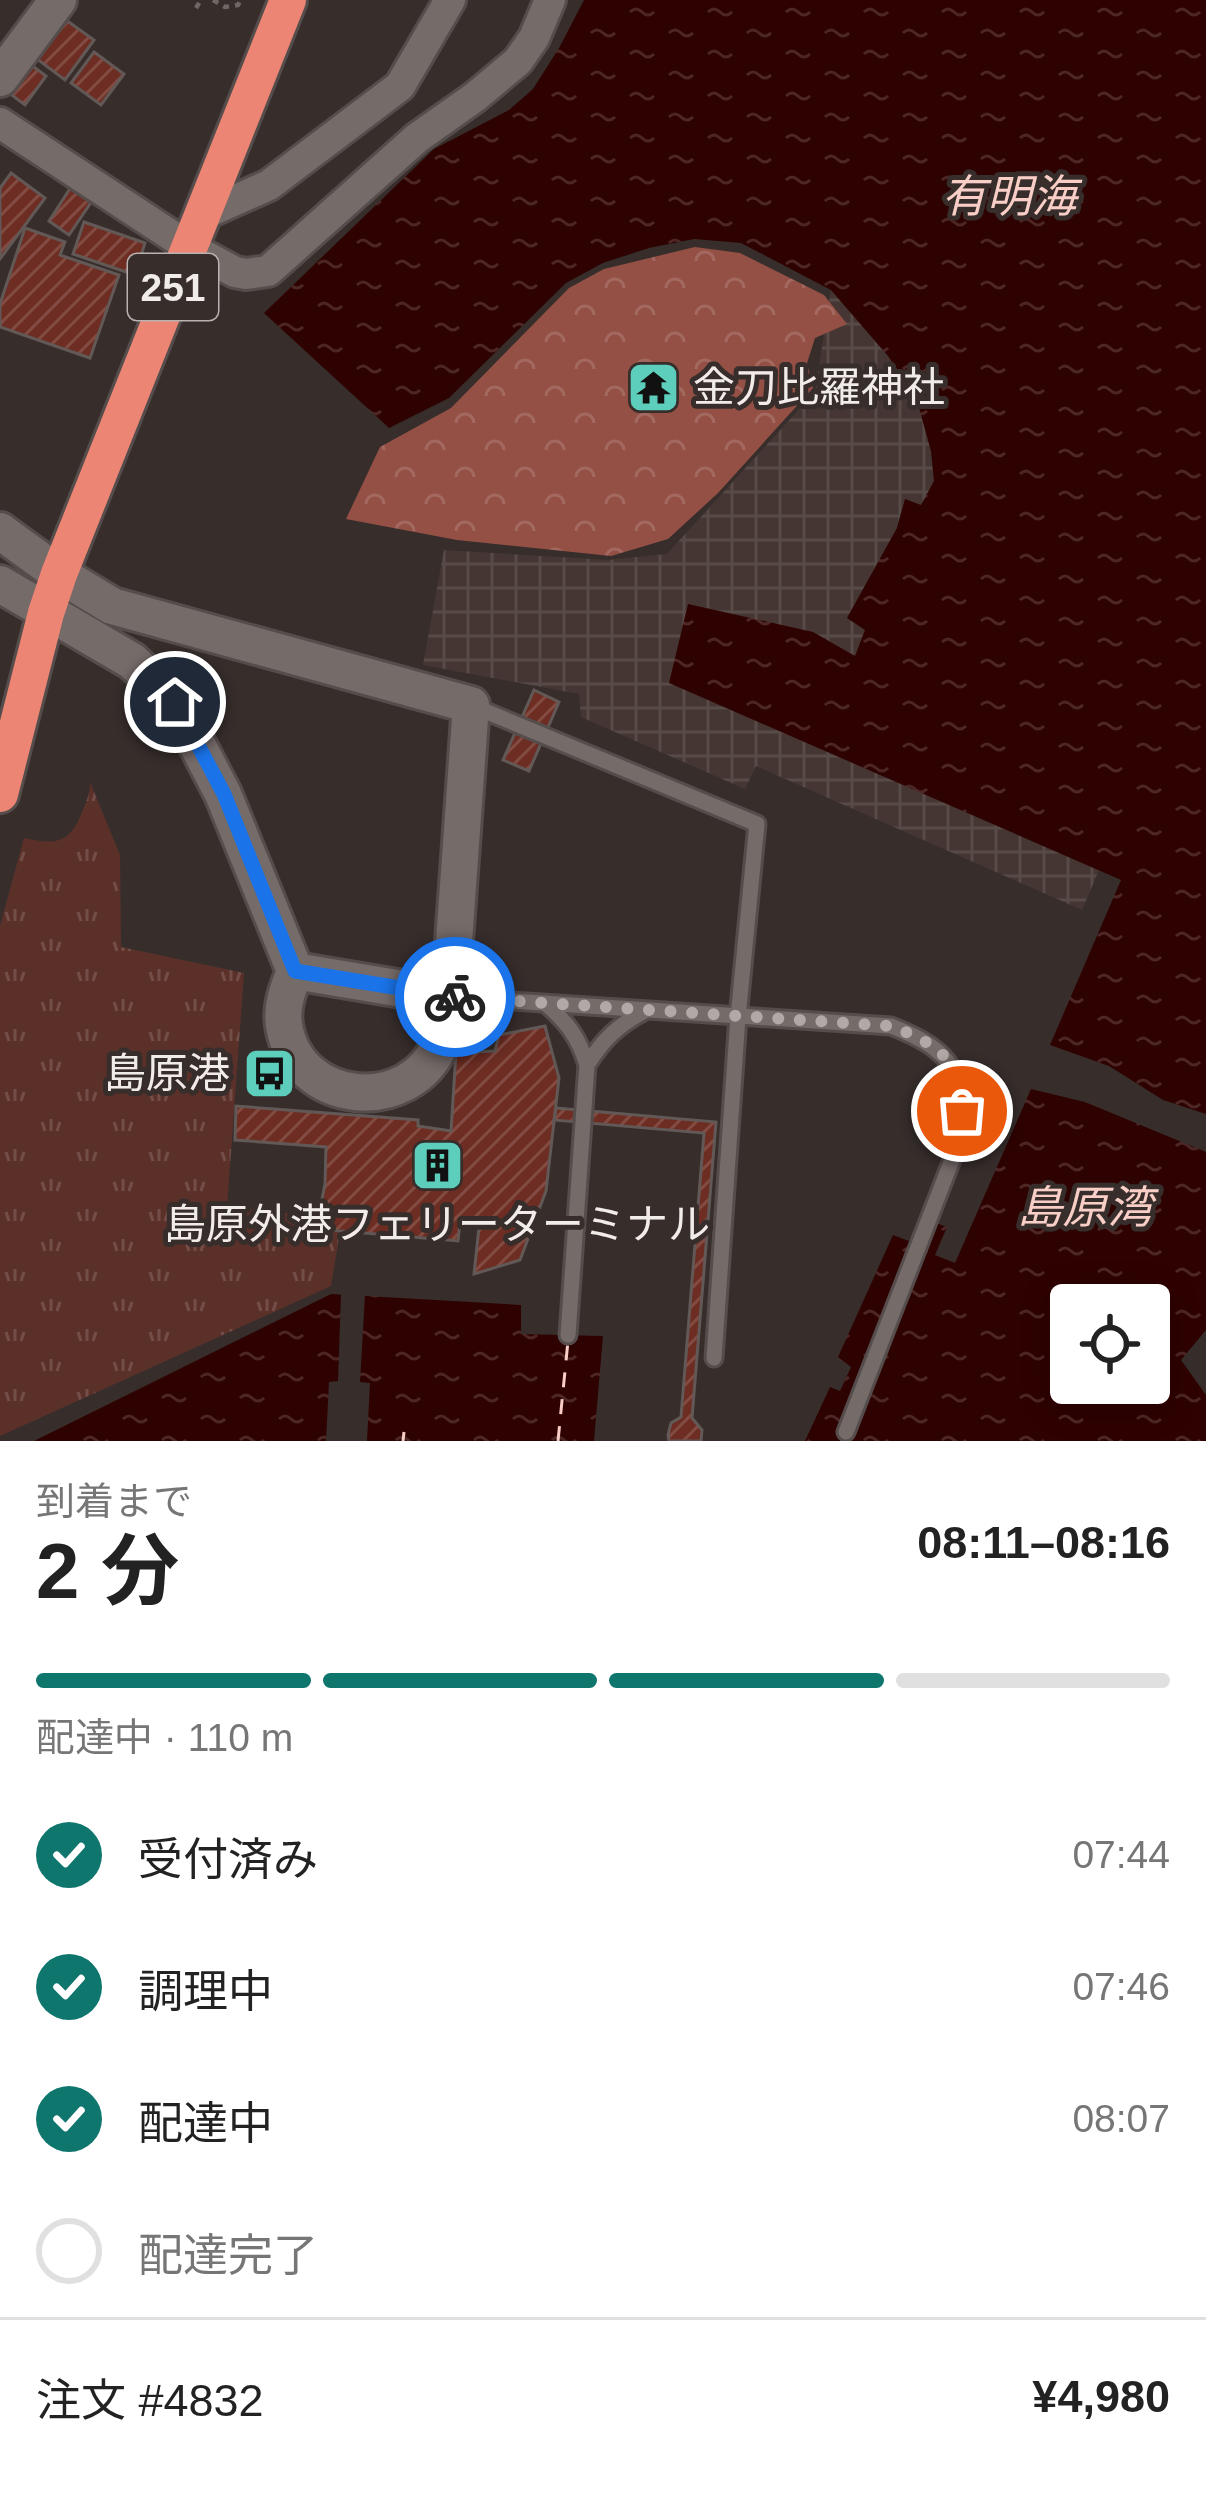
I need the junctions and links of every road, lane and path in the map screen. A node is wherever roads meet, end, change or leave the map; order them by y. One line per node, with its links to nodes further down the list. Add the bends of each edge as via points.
1 (58, 0): 9 (street)
2 (201, 0): 8 (path)
3 (214, 0): 4 (path, via 225,7)
4 (241, 0)
5 (288, 0): 11 (highway, 251)
6 (450, 0): 11 (street, via 400,86)
7 (550, 0): 11 (street, via 518,61 417,138 268,272 235,272)
8 (196, 8)
9 (0, 78)
10 (0, 123): 11 (street)
11 (195, 231): 13 (highway, 251)
12 (0, 531): 13 (street)
13 (59, 574): 15 (highway); 16 (street, via 112,606)
14 (0, 584): 15 (street)
15 (46, 613): 17 (highway); 18 (street, via 132,661 175,702 224,794)
16 (471, 705): 19 (street); 22 (lane, via 757,824)
17 (2, 778)
18 (295, 971): 19 (street); 19 (street, via 284,999 292,1050 330,1087 355,1094 382,1093 428,1065)
19 (450, 997): 20 (lane)
20 (546, 1004): 21 (lane); 23 (lane, via 580,1041)
21 (646, 1011): 22 (lane); 23 (lane, via 620,1024)
22 (738, 1017): 25 (lane); 26 (lane, via 891,1026 943,1054 959,1081 958,1142)
23 (587, 1065): 24 (lane)
24 (568, 1335)
25 (714, 1358)
26 (846, 1432)

